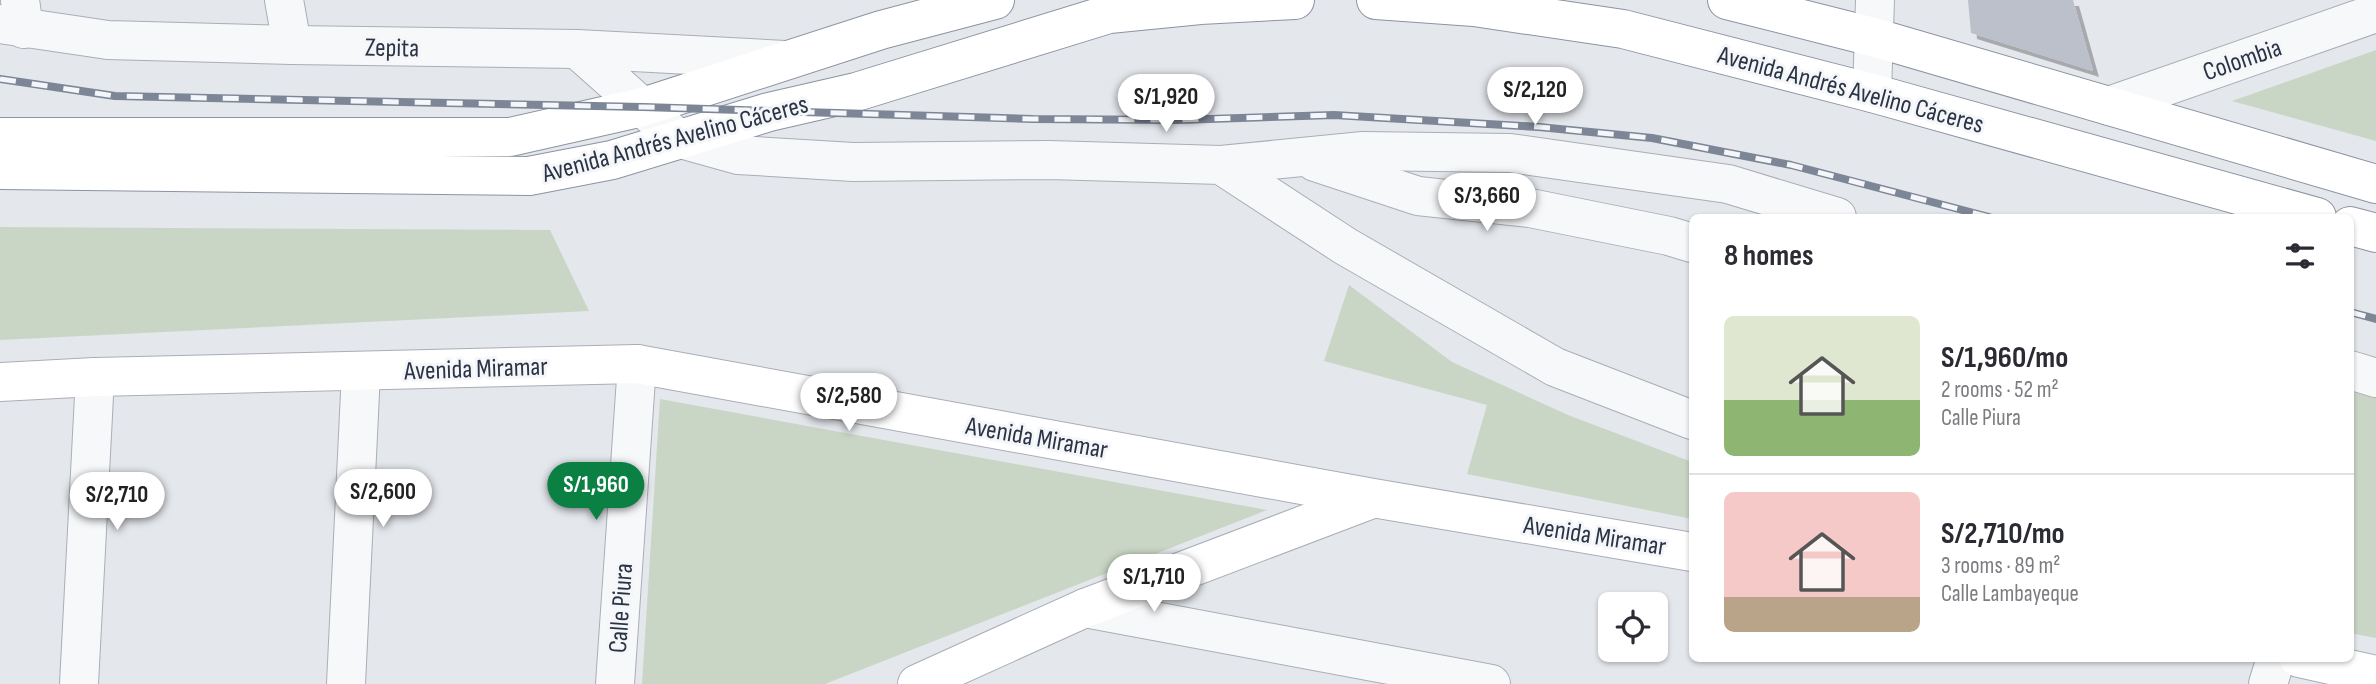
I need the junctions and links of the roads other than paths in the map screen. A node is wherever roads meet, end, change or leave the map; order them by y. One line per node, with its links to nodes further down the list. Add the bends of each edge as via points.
1 (284, 0): 10 (street)
2 (995, 0): 12 (main road, Avenida Andrés Avelino Cáceres)
3 (1295, 0): 17 (main road, Avenida Andrés Avelino Cáceres, via 1109,14 856,92)
4 (1376, 0): 13 (main road, Avenida Andrés Avelino Cáceres, via 1474,7 1623,29)
5 (1727, 0): 9 (main road, Avenida Andrés Avelino Cáceres)
6 (1875, 0): 9 (street)
7 (2376, 13): 14 (street, Colombia)
8 (15, 18): 10 (street, Zepita, via 108,40)
9 (1873, 37): 13 (street); 14 (main road, Avenida Andrés Avelino Cáceres)
10 (292, 46): 11 (street, Zepita)
11 (577, 49): 12 (street, Zepita); 15 (street)
12 (785, 60): 15 (main road, Avenida Andrés Avelino Cáceres)
13 (1872, 93): 23 (main road, Avenida Andrés Avelino Cáceres)
14 (2109, 106): 21 (main road, Avenida Andrés Avelino Cáceres)
15 (643, 107): 16 (main road, Avenida Andrés Avelino Cáceres, via 510,137); 17 (street)
16 (0, 137)
17 (677, 138): 19 (street, via 738,155 790,160); 20 (main road, Avenida Andrés Avelino Cáceres, via 612,160 529,176)
18 (1303, 158): 19 (street); 22 (street, via 1363,151 1510,153 1728,184); 26 (street, via 1418,196 1530,208)
19 (1221, 165): 33 (street, via 1345,246 1555,367)
20 (0, 170)
21 (2376, 184)
22 (1827, 214)
23 (2307, 214)
24 (2354, 227): 25 (main road)
25 (2376, 233)
26 (1689, 242)
27 (637, 364): 29 (main road, Avenida Miramar); 34 (main road, Avenida Miramar); 42 (street, Calle Piura)
28 (2354, 371): 31 (street)
29 (361, 372): 30 (main road, Avenida Miramar); 41 (street)
30 (95, 377): 32 (main road, Avenida Miramar); 40 (street)
31 (2376, 378)
32 (0, 382)
33 (1689, 419)
34 (1373, 498): 35 (main road, Avenida Miramar); 36 (main road)
35 (1689, 551)
36 (1085, 608): 43 (main road); 44 (street)
37 (2275, 662): 45 (street)
38 (2319, 662): 39 (main road)
39 (2376, 674)
40 (79, 684)
41 (346, 684)
42 (615, 684)
43 (917, 684)
44 (1491, 684)
45 (2268, 684)

